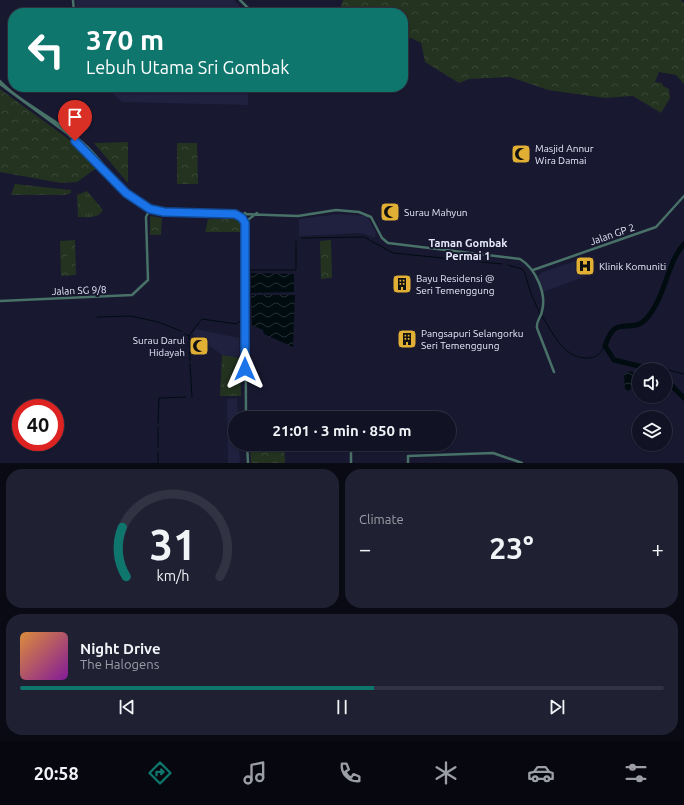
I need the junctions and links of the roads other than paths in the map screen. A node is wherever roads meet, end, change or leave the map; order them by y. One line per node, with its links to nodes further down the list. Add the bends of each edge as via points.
1 (240, 0): 2 (street)
2 (248, 8)
3 (0, 80): 4 (street)
4 (8, 87)
5 (11, 92): 7 (street, via 68,134)
6 (14, 92): 7 (street, via 84,143)
7 (110, 175): 9 (street, via 126,193)
8 (684, 196): 14 (street, Jalan GP 2, via 656,227)
9 (150, 209): 12 (street, via 164,212); 15 (street, Jalan SG 9/8, via 146,217 148,280 130,296)
10 (245, 213): 11 (street); 12 (street); 13 (street)
11 (257, 213): 13 (street); 14 (street, via 298,216 336,210 364,212 371,217 382,238 388,243 517,258)
12 (235, 214): 13 (street)
13 (245, 223): 17 (street)
14 (533, 270): 16 (street, via 542,294 542,312 536,322 538,334)
15 (0, 300)
16 (554, 372)
17 (246, 411)
18 (247, 451): 20 (street)
19 (351, 451): 21 (street)
20 (248, 463)
21 (352, 463)
22 (408, 463): 23 (street, via 408,456 493,453)
23 (522, 463)

